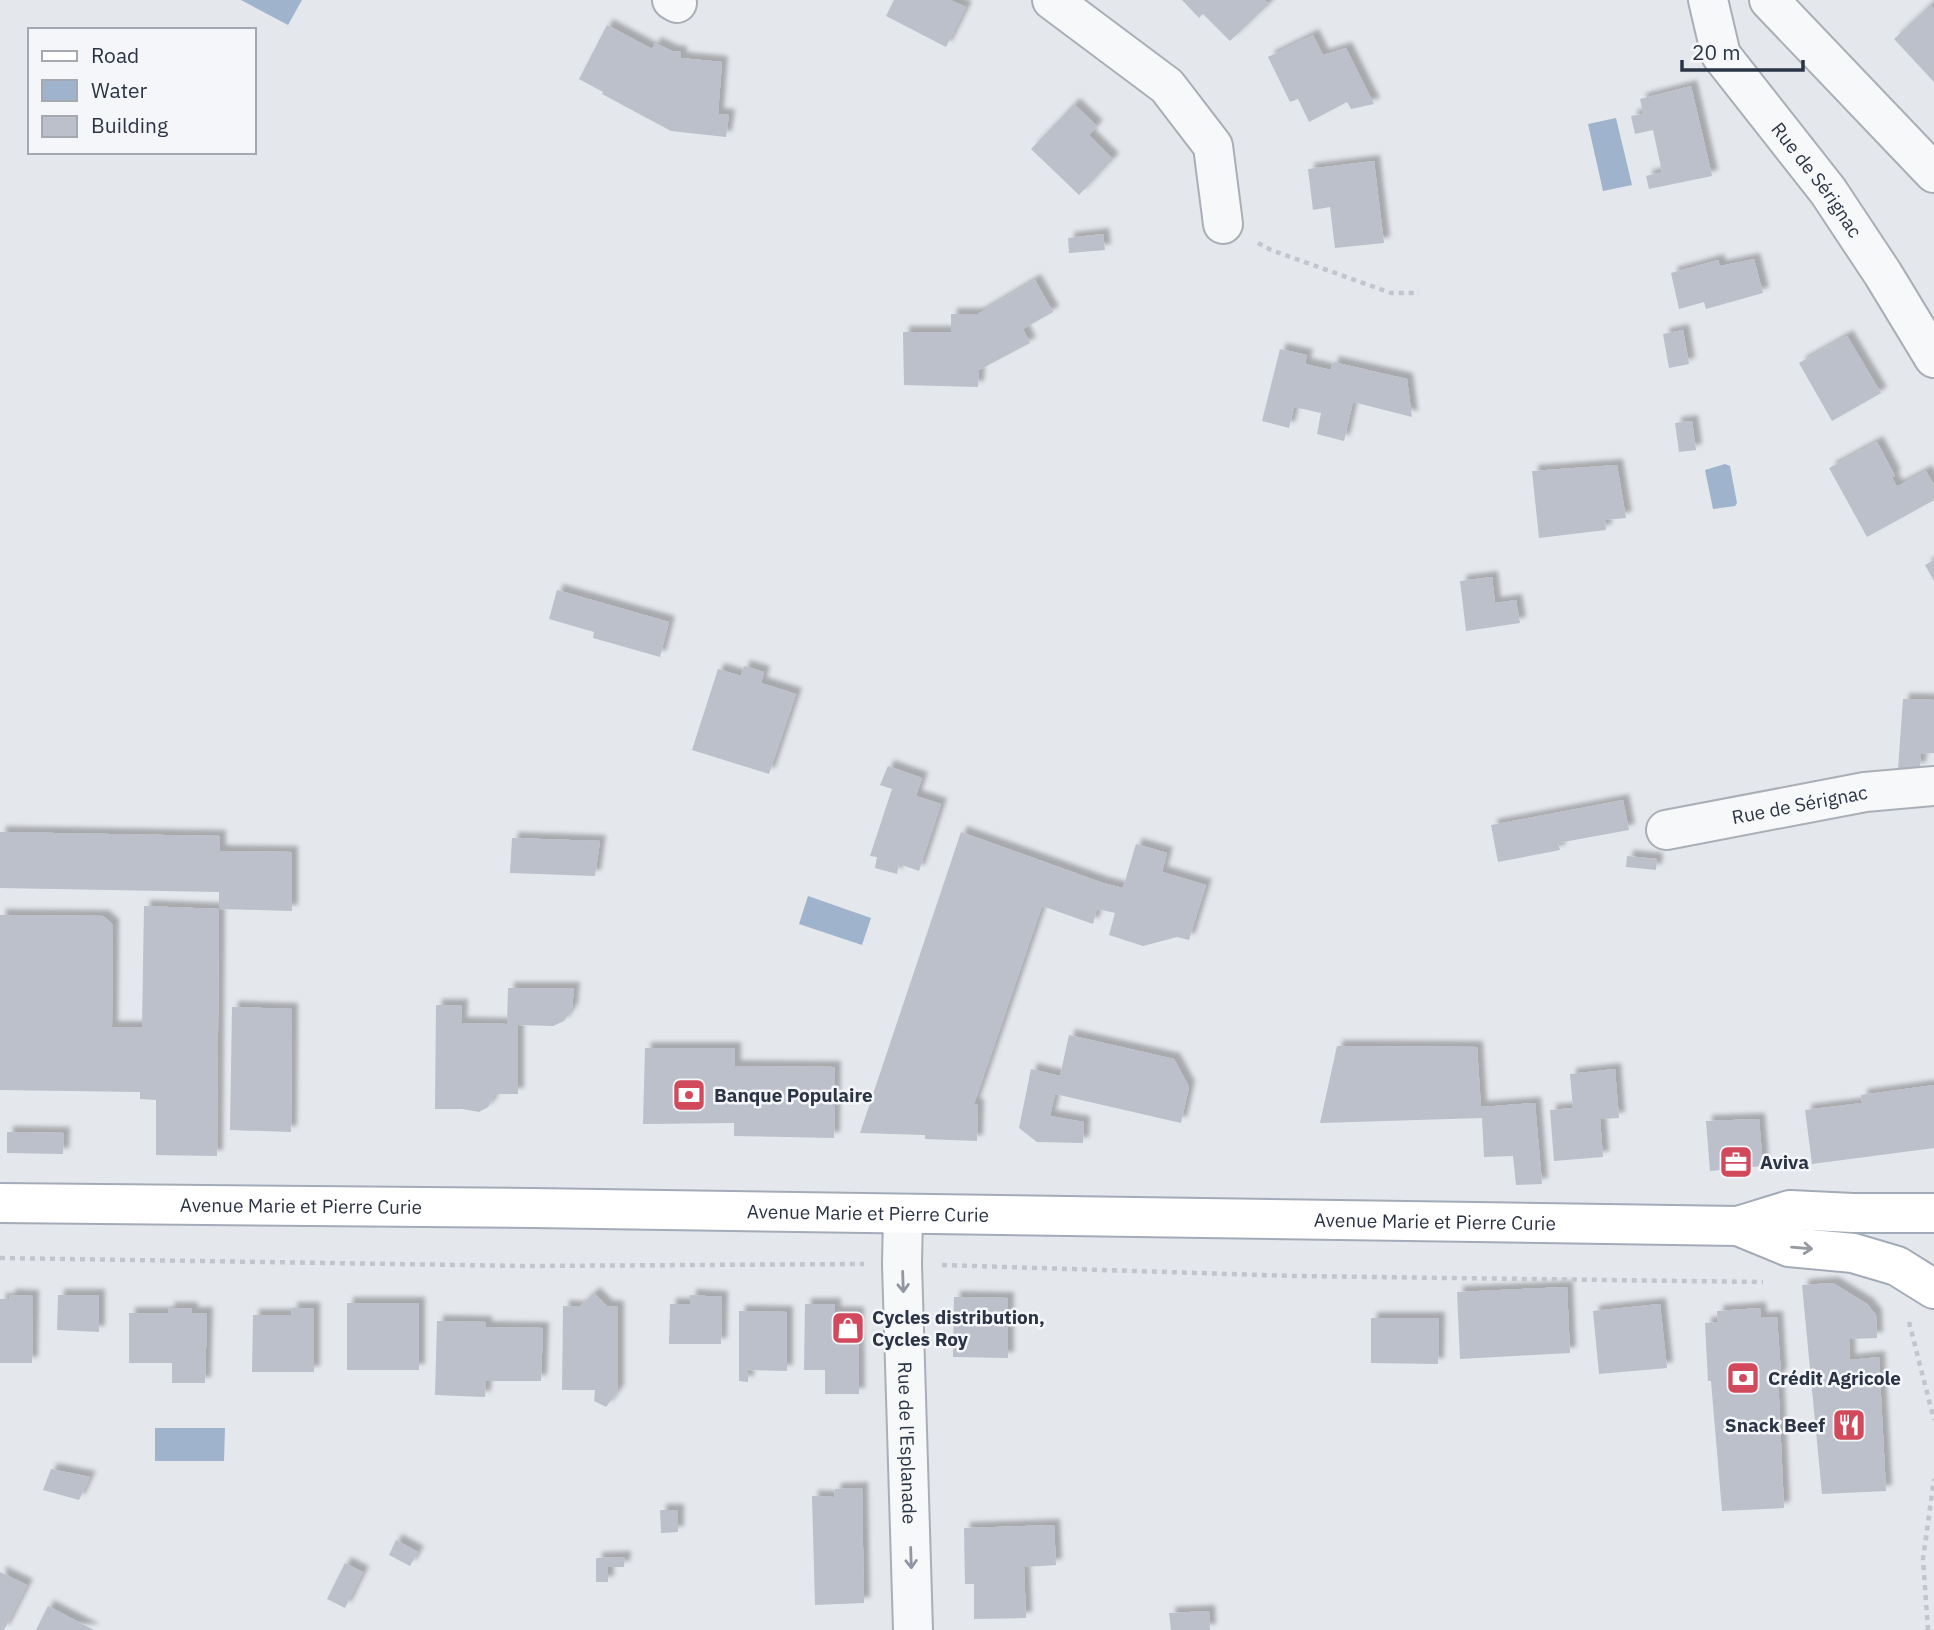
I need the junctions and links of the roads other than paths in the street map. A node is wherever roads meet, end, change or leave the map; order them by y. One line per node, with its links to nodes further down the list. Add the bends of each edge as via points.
1 (1052, 0): 5 (street, via 1175,96 1213,146)
2 (1708, 0): 6 (street, Rue de Sérignac, via 1721,55 1828,191)
3 (1769, 0): 4 (street)
4 (1934, 173)
5 (1223, 224)
6 (1934, 358)
7 (1934, 786): 8 (street, Rue de Sérignac, via 1865,792)
8 (1666, 830)
9 (0, 1203): 10 (main road, Avenue Marie et Pierre Curie)
10 (904, 1213): 12 (main road, Avenue Marie et Pierre Curie); 14 (street, Rue de l'Esplanade, one-way to 14)
11 (1934, 1213): 12 (main road, Avenue Marie et Pierre Curie, via 1790,1210)
12 (1738, 1226): 13 (main road, Avenue Marie et Pierre Curie, one-way to 13, via 1789,1247 1853,1253 1896,1266)
13 (1921, 1302)
14 (913, 1630)

